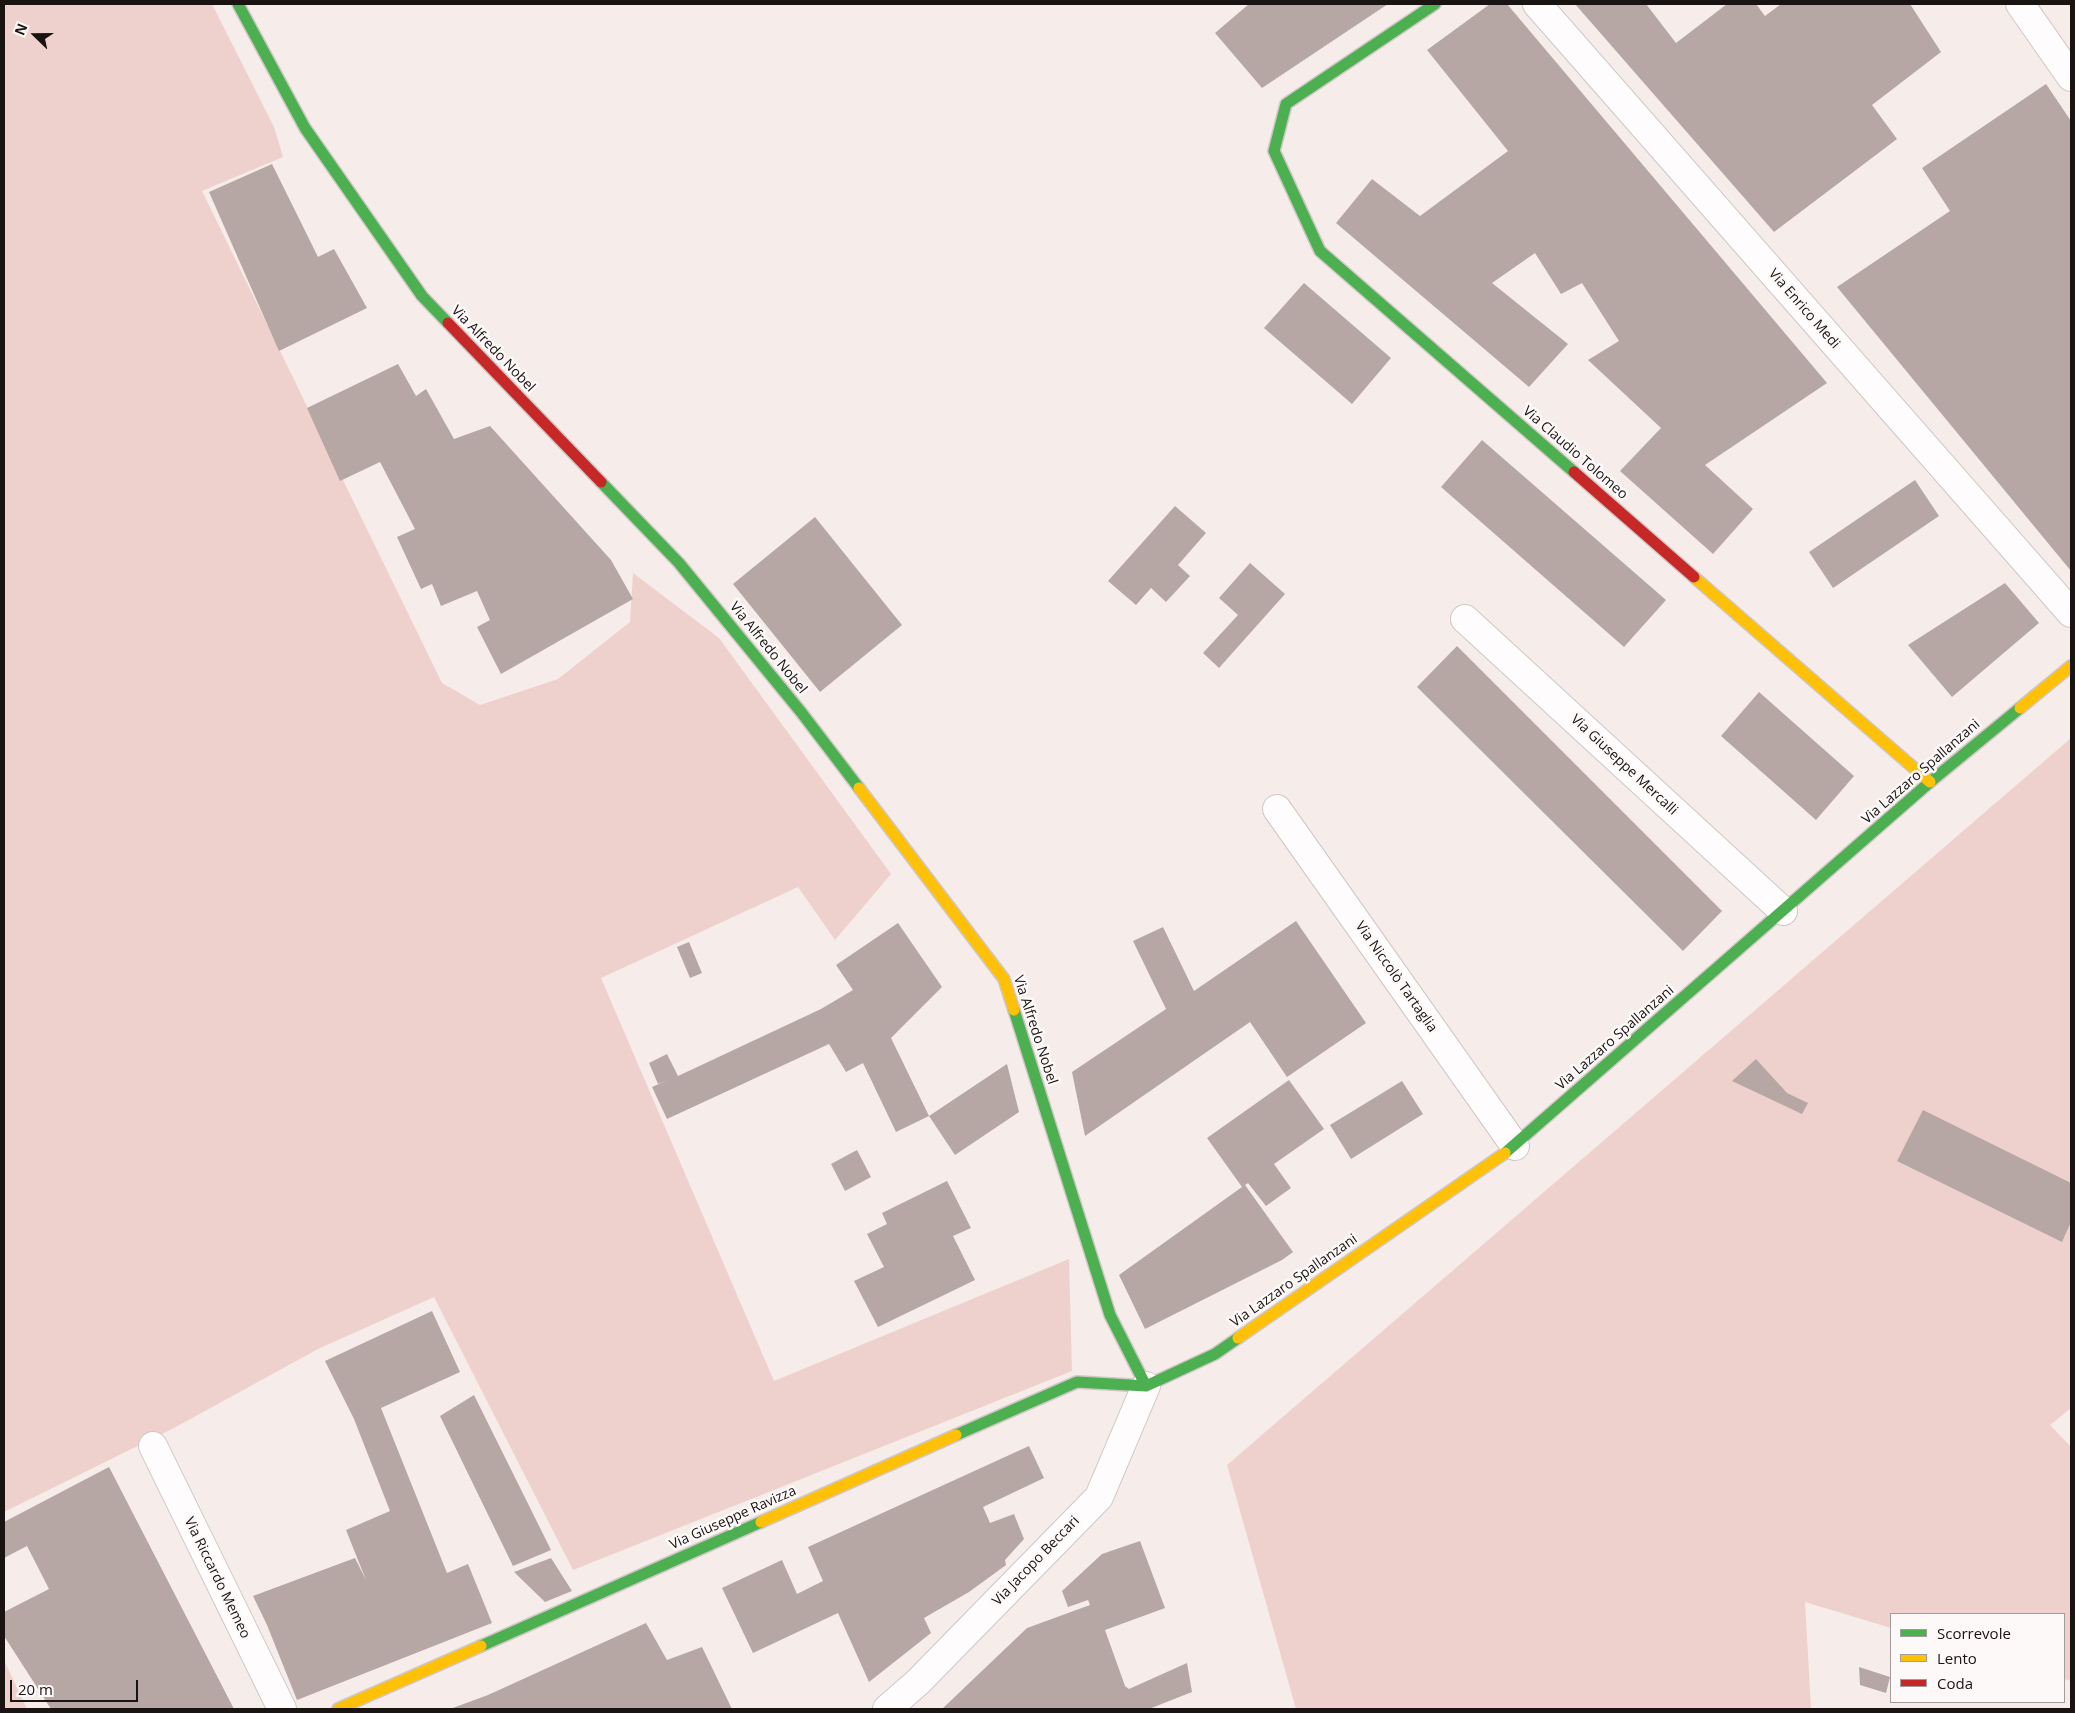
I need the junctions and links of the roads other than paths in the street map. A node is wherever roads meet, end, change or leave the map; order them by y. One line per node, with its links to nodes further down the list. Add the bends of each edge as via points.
1 (238, 4): 13 (street, Via Alfredo Nobel, via 305,128 422,296 679,563 801,712 1004,979 1110,1315)
2 (1435, 4): 9 (street, Via Claudio Tolomeo, via 1286,104 1274,151 1320,251)
3 (1537, 4): 6 (street, Via Enrico Medi)
4 (2020, 4): 5 (street)
5 (2071, 77)
6 (2071, 614)
7 (1465, 618): 11 (street, Via Giuseppe Mercalli)
8 (2069, 673): 9 (street, Via Lazzaro Spallanzani)
9 (1930, 782): 11 (street, Via Lazzaro Spallanzani)
10 (1277, 809): 12 (street, Via Niccolò Tartaglia)
11 (1783, 911): 12 (street, Via Lazzaro Spallanzani)
12 (1515, 1146): 13 (street, Via Lazzaro Spallanzani, via 1215,1354)
13 (1146, 1386): 16 (street, Via Giuseppe Ravizza, via 1077,1382); 17 (street, Via Jacopo Beccari, via 1099,1497 918,1682)
14 (152, 1446): 15 (street, Via Riccardo Memeo)
15 (282, 1709)
16 (338, 1709)
17 (887, 1709)

